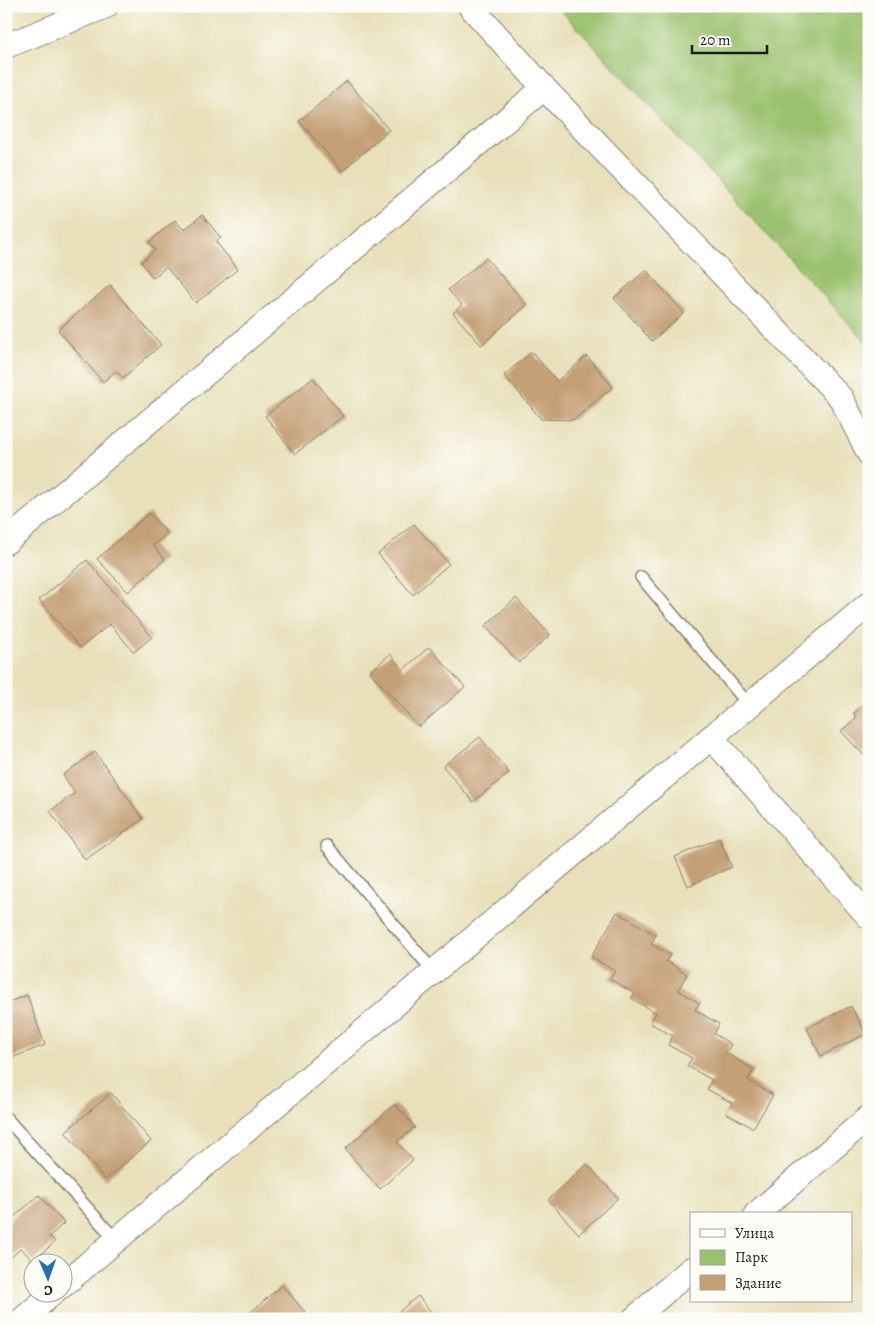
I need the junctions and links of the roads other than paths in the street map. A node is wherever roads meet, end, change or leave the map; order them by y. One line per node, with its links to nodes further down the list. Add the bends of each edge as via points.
1 (106, 6): 3 (street)
2 (470, 6): 4 (street)
3 (6, 46)
4 (544, 88): 5 (street, via 841,398); 6 (street)
5 (869, 453)
6 (6, 542)
7 (641, 577): 9 (lane)
8 (869, 604): 9 (street)
9 (749, 706): 10 (street)
10 (711, 737): 12 (street); 13 (street)
11 (327, 846): 13 (lane)
12 (869, 917)
13 (434, 972): 17 (street)
14 (869, 1117): 16 (street)
15 (6, 1118): 17 (lane)
16 (758, 1212)
17 (116, 1240): 19 (street)
18 (690, 1271): 22 (street)
19 (72, 1277)
20 (43, 1302): 21 (street)
21 (23, 1319)
22 (634, 1319)

